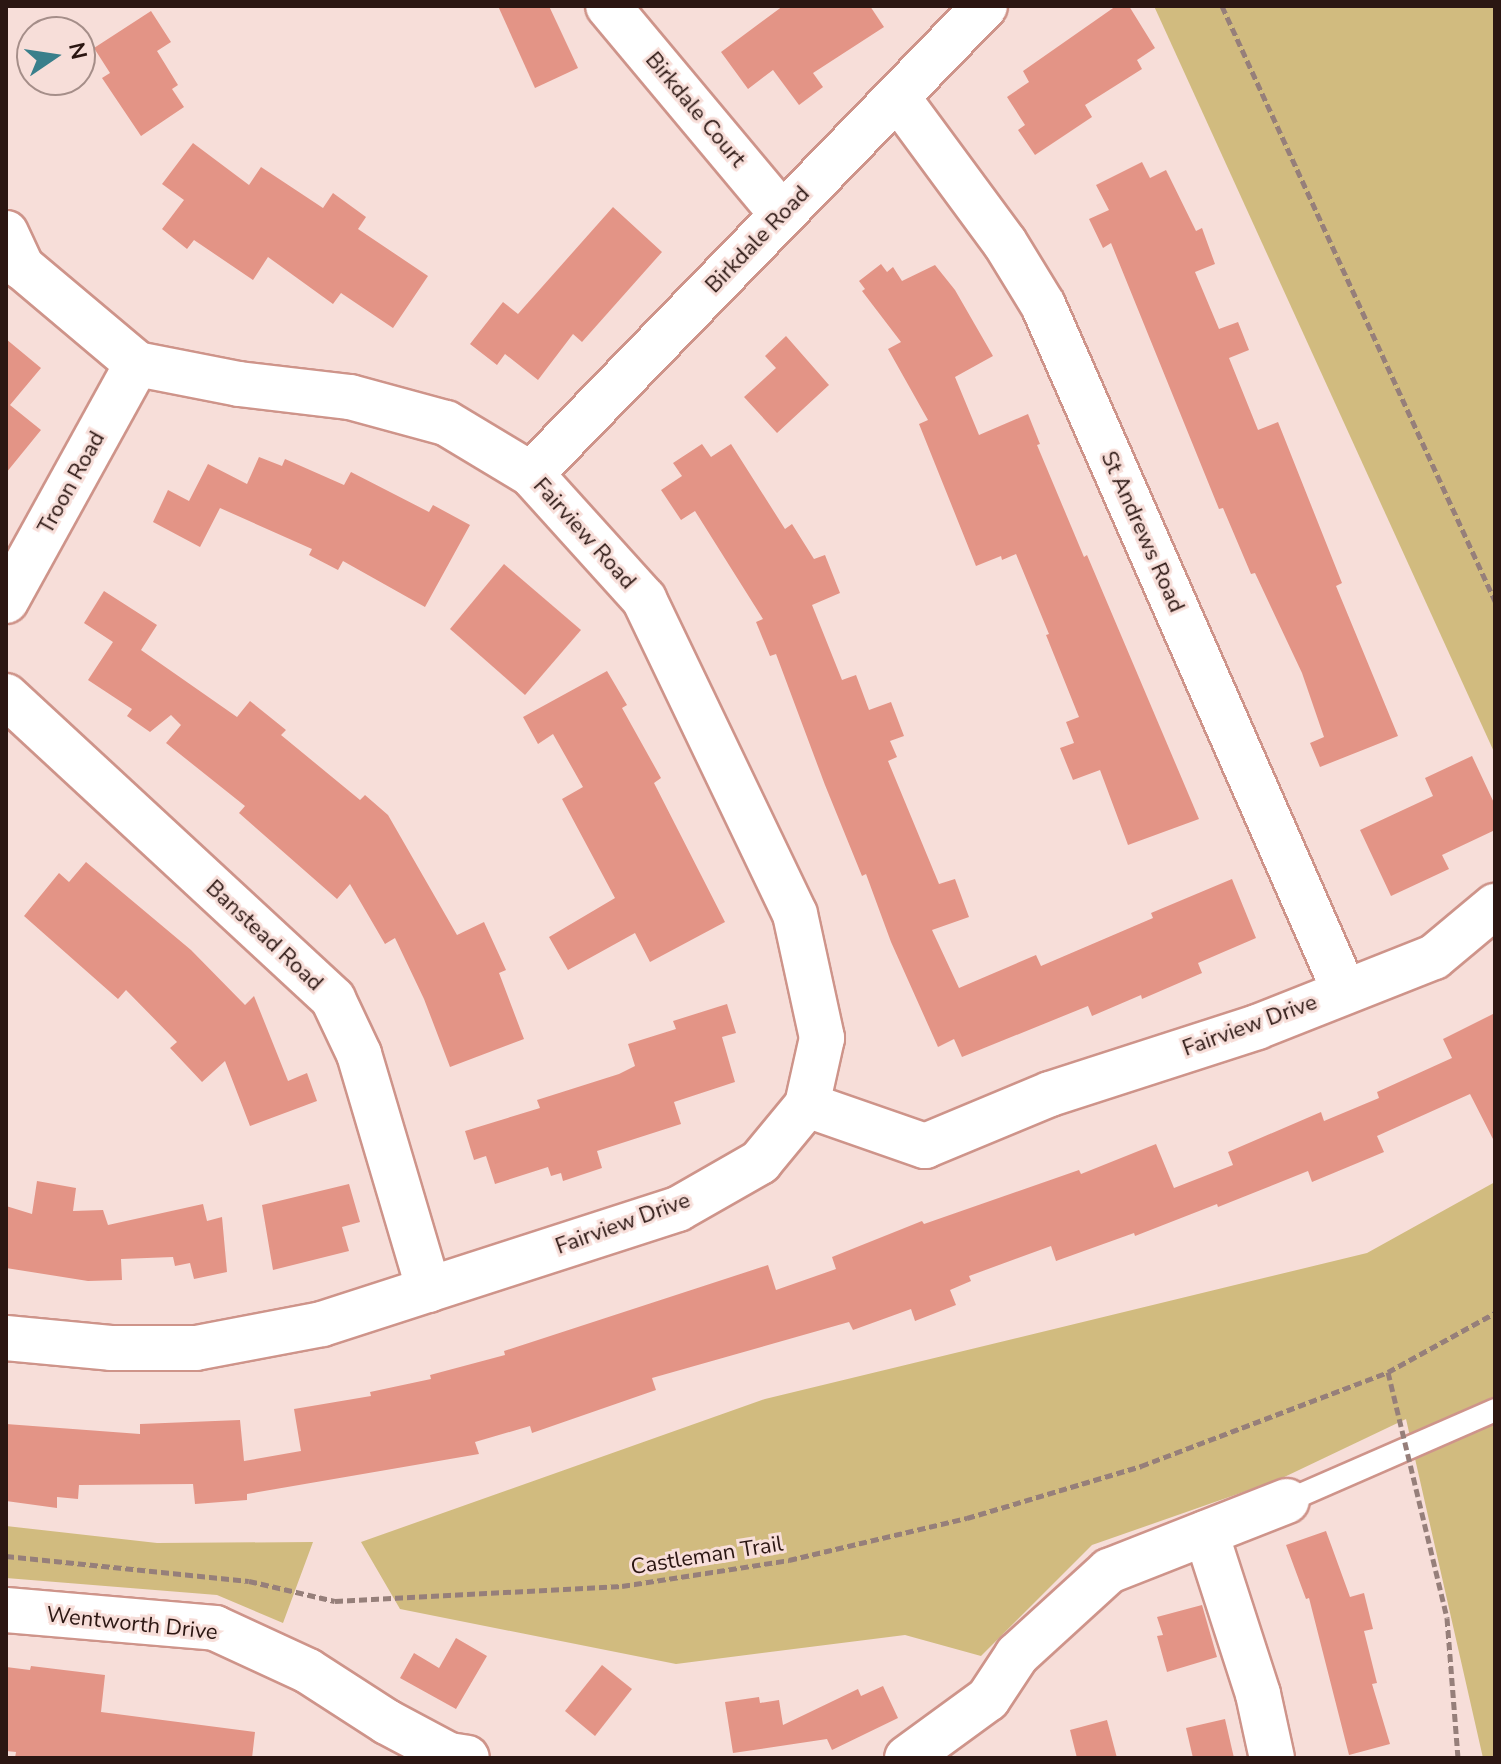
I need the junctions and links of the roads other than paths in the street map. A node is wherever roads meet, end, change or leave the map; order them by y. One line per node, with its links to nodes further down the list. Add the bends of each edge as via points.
1 (985, 6): 3 (street, Birkdale Road)
2 (612, 7): 4 (street, Birkdale Court)
3 (898, 98): 4 (street, Birkdale Road); 11 (street, St Andrews Road, via 1005,243 1043,305)
4 (782, 214): 7 (street, Birkdale Road)
5 (6, 233): 6 (street, Fairview Road, via 22,267)
6 (137, 364): 7 (street, Fairview Road, via 239,384 350,397 446,423); 8 (street, Troon Road)
7 (531, 474): 12 (street, Fairview Road, via 644,599 795,914 822,1038)
8 (6, 601)
9 (6, 696): 13 (street, Banstead Road, via 333,999 359,1054)
10 (1495, 906): 11 (street, Fairview Drive, via 1434,957)
11 (1344, 990): 12 (street, Fairview Drive, via 1257,1027 1050,1094 925,1146)
12 (807, 1105): 13 (street, Fairview Drive, via 760,1162 678,1209)
13 (429, 1290): 14 (street, Fairview Drive, via 322,1324 196,1348 111,1348)
14 (6, 1338)
15 (1495, 1410): 16 (lane)
16 (1287, 1501): 17 (street)
17 (1206, 1533): 20 (street, via 1109,1571 1017,1655 988,1699); 21 (street, via 1258,1694)
18 (6, 1610): 19 (street, Wentworth Drive, via 215,1628 308,1671 449,1755)
19 (467, 1758)
20 (907, 1758)
21 (1272, 1758)

